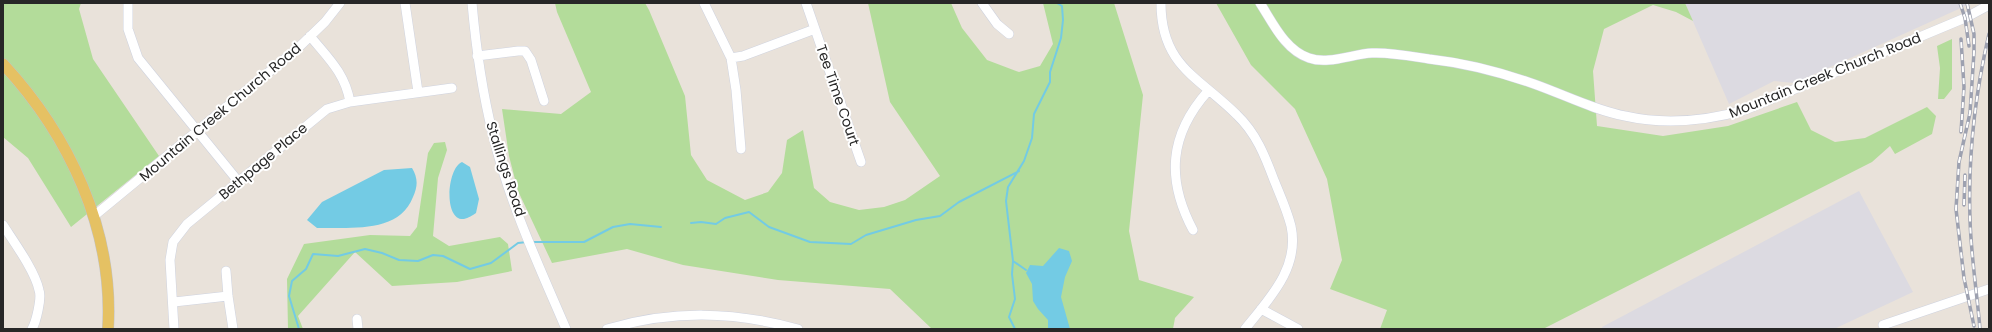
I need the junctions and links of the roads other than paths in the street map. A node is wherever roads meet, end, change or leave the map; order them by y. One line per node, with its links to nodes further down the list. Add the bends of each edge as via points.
1 (128, 3): 22 (street, via 128,29 138,58)
2 (340, 3): 13 (street, Mountain Creek Church Road)
3 (405, 3): 19 (street)
4 (472, 3): 14 (street, Stallings Road)
5 (704, 3): 15 (street)
6 (806, 3): 11 (street, Tee Time Court)
7 (982, 3): 12 (street, via 997,24)
8 (1161, 3): 18 (street, via 1162,24 1169,47 1186,70)
9 (1260, 3): 10 (street, Mountain Creek Church Road, via 1287,44 1299,54 1312,59 1324,60 1381,53 1462,64 1518,78 1606,112 1650,120 1680,121 1724,116 1745,110 1965,18)
10 (1989, 5)
11 (815, 29): 15 (street, via 743,56); 24 (street, Tee Time Court)
12 (1009, 34)
13 (310, 36): 21 (street, via 341,74 347,84); 22 (street, Mountain Creek Church Road)
14 (477, 56): 20 (street, via 518,50 525,52 531,60); 41 (street, Stallings Road, via 493,136 506,180)
15 (731, 58): 23 (street)
16 (3, 64): 26 (main road, via 49,122 77,173)
17 (452, 88): 19 (street, Bethpage Place)
18 (1208, 91): 28 (street, via 1185,123 1178,140 1175,158 1178,193); 33 (street, via 1238,116 1256,139 1291,225 1292,246 1288,267 1278,287)
19 (418, 92): 21 (street, Bethpage Place)
20 (544, 101)
21 (350, 102): 25 (street, Bethpage Place, via 336,105 321,113)
22 (197, 131): 25 (street); 26 (street, Mountain Creek Church Road)
23 (741, 149)
24 (861, 162)
25 (238, 181): 32 (street, Bethpage Place, via 187,224 174,242 170,260)
26 (94, 216): 36 (main road, via 105,270)
27 (3, 225): 37 (street, via 23,256 40,291 36,323)
28 (1193, 230)
29 (226, 271): 31 (street)
30 (1989, 289): 35 (street)
31 (228, 296): 32 (street); 39 (street)
32 (174, 302): 38 (street, Bethpage Place)
33 (1261, 309): 44 (street); 45 (street)
34 (357, 319): 40 (street)
35 (1883, 325)
36 (107, 326)
37 (32, 329)
38 (174, 329)
39 (233, 329)
40 (358, 329)
41 (566, 329)
42 (607, 329): 43 (street, via 646,319 687,314 773,322)
43 (798, 329)
44 (1245, 329)
45 (1298, 329)

